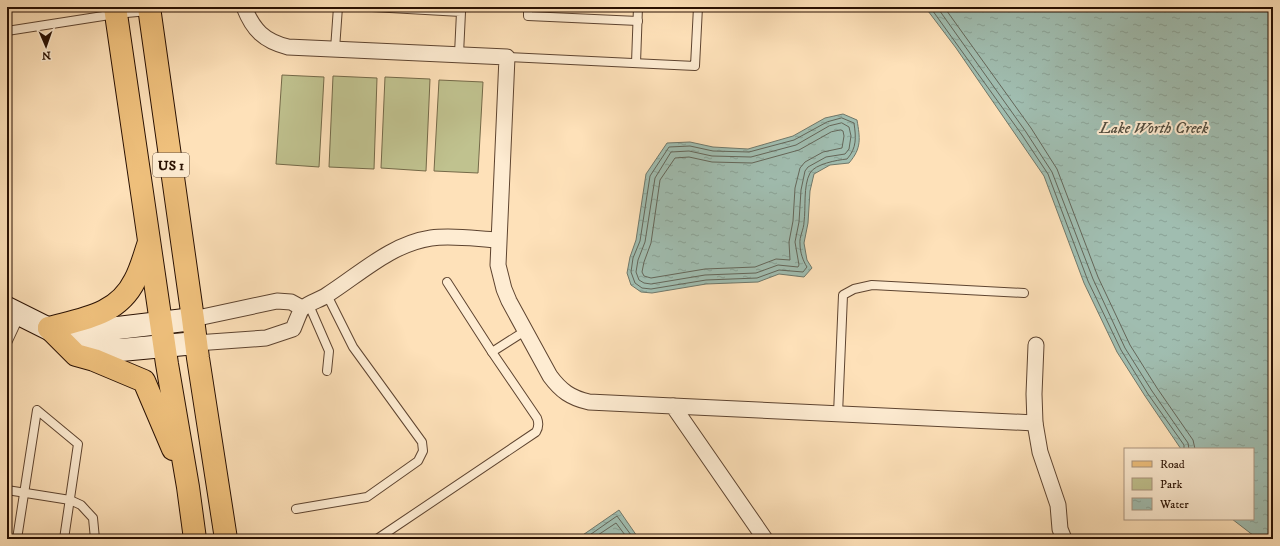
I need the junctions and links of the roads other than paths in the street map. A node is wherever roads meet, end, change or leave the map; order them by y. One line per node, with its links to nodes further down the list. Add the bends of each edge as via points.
1 (244, 7): 11 (street, via 255,29 276,44)
2 (338, 7): 11 (lane)
3 (372, 7): 12 (lane, via 461,12)
4 (528, 7): 9 (lane, via 528,16)
5 (638, 7): 9 (lane)
6 (698, 7): 14 (lane, via 695,66)
7 (149, 9): 8 (lane); 22 (main road, US 1)
8 (115, 11): 10 (lane); 16 (main road, US 1)
9 (638, 21): 14 (lane)
10 (7, 31)
11 (335, 49): 12 (street)
12 (459, 54): 13 (street)
13 (507, 57): 14 (lane); 15 (street)
14 (636, 63)
15 (498, 240): 19 (street, via 432,238 406,245 373,263); 25 (street, via 498,265 504,289)
16 (149, 242): 23 (main road, US 1); 24 (main road, via 135,281 118,304 94,316)
17 (447, 282): 30 (lane)
18 (1024, 293): 33 (lane, via 872,285 854,289 843,296)
19 (327, 295): 20 (street); 39 (lane, via 353,347 422,442 423,451 418,461 367,497)
20 (305, 306): 22 (street, via 277,301); 27 (street, via 293,329 286,332 266,338); 31 (lane, via 329,351)
21 (14, 311): 24 (street); 26 (lane)
22 (193, 319): 23 (street); 27 (main road, US 1)
23 (161, 322): 24 (street, via 101,330); 29 (main road, US 1)
24 (49, 328): 29 (street, via 81,345 99,350); 35 (main road, via 76,355 144,381)
25 (525, 331): 30 (lane); 32 (street, via 550,376 566,394 589,402)
26 (7, 343)
27 (196, 343): 29 (street); 44 (main road, US 1)
28 (1036, 345): 34 (street)
29 (164, 346): 35 (main road, US 1)
30 (492, 352): 45 (lane, via 537,418 539,422 536,432)
31 (327, 371)
32 (674, 406): 33 (street); 46 (street)
33 (838, 414): 34 (street)
34 (1035, 423): 47 (street, via 1040,452 1058,505 1060,529)
35 (188, 487): 43 (main road, US 1)
36 (7, 490): 37 (lane)
37 (24, 492): 38 (lane); 38 (lane, via 37,410 78,444); 40 (lane)
38 (70, 500): 41 (lane); 42 (lane, via 81,505 93,518)
39 (296, 509)
40 (17, 539)
41 (64, 539)
42 (95, 539)
43 (195, 539)
44 (226, 539)
45 (377, 539)
46 (765, 539)
47 (1064, 539)

